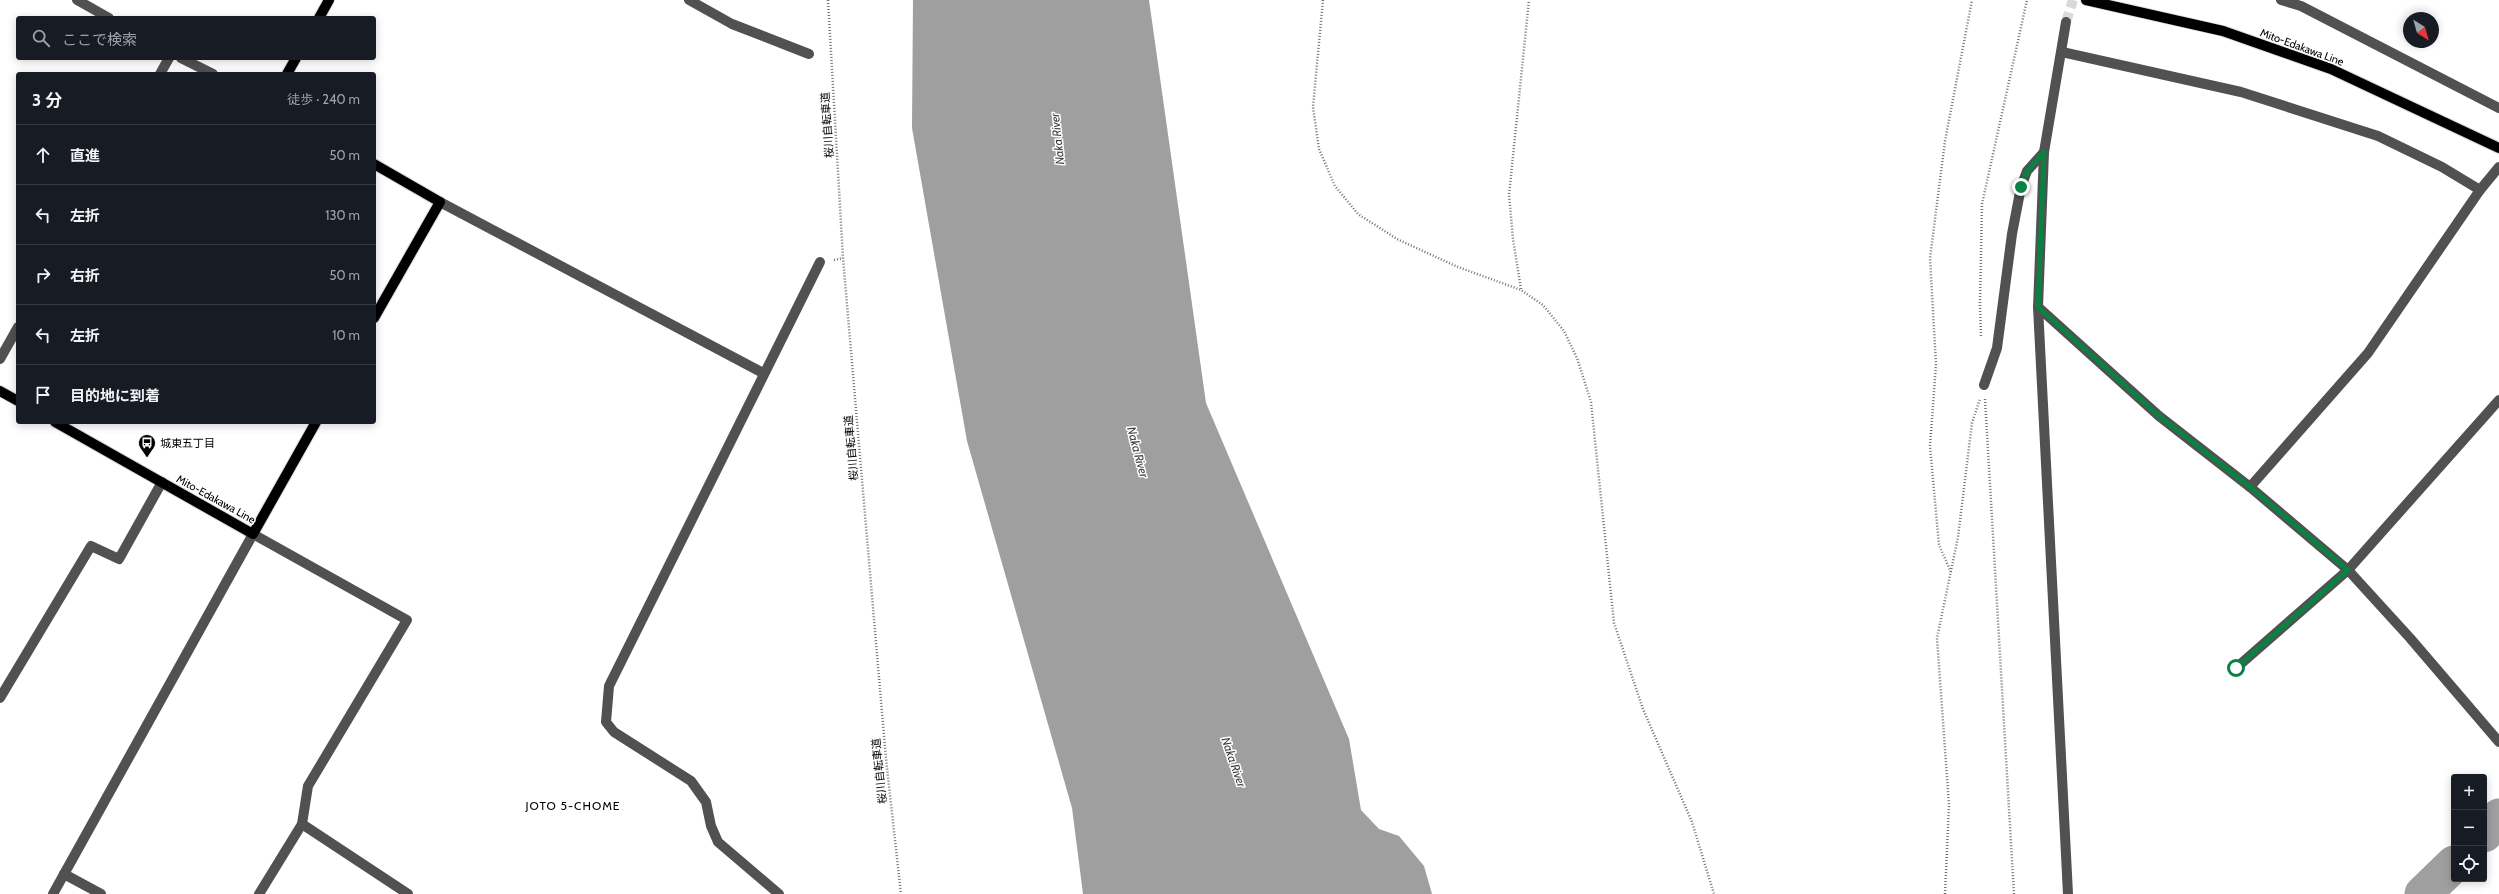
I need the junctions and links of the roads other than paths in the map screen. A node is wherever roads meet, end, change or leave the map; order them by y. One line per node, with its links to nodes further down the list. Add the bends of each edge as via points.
1 (77, 0): 6 (street)
2 (329, 0): 7 (main road)
3 (689, 0): 10 (street, via 732,24)
4 (2086, 0): 18 (main road, Mito-Edakawa Line, via 2223,31 2331,69)
5 (2281, 0): 17 (street, via 2301,6)
6 (105, 16)
7 (320, 16)
8 (2066, 22): 9 (street)
9 (2062, 52): 19 (street); 22 (street, via 2241,92 2378,136 2442,167)
10 (809, 54)
11 (168, 60): 14 (street)
12 (186, 60): 15 (street)
13 (295, 60): 16 (main road)
14 (161, 72)
15 (209, 72)
16 (288, 72)
17 (2499, 108)
18 (2499, 148)
19 (2044, 152): 25 (street); 30 (street, via 2027,171 2021,187 1997,348)
20 (376, 165): 23 (main road)
21 (2499, 167): 22 (street)
22 (2480, 190): 37 (street, via 2368,352)
23 (440, 202): 26 (main road); 29 (street)
24 (820, 262): 29 (street)
25 (2038, 307): 37 (street, via 2159,416); 50 (street)
26 (376, 314)
27 (16, 331): 28 (street)
28 (0, 359)
29 (763, 373): 49 (street, via 608,686 606,722 614,732 691,781 706,802 711,826 718,842)
30 (1984, 386)
31 (0, 391): 32 (main road)
32 (16, 400)
33 (2499, 400): 39 (street)
34 (59, 424): 36 (main road, Mito-Edakawa Line)
35 (315, 424): 38 (main road, Mito-Edakawa Line)
36 (162, 482): 38 (main road, Mito-Edakawa Line); 41 (street, via 119,559 91,546)
37 (2250, 487): 39 (street)
38 (253, 534): 43 (street, via 407,620 308,786); 44 (street)
39 (2348, 570): 40 (street); 42 (street)
40 (2236, 668)
41 (0, 698)
42 (2499, 742)
43 (302, 824): 47 (street); 48 (street)
44 (64, 874): 45 (street); 46 (street)
45 (53, 894)
46 (101, 894)
47 (259, 894)
48 (408, 894)
49 (779, 894)
50 (2068, 894)

